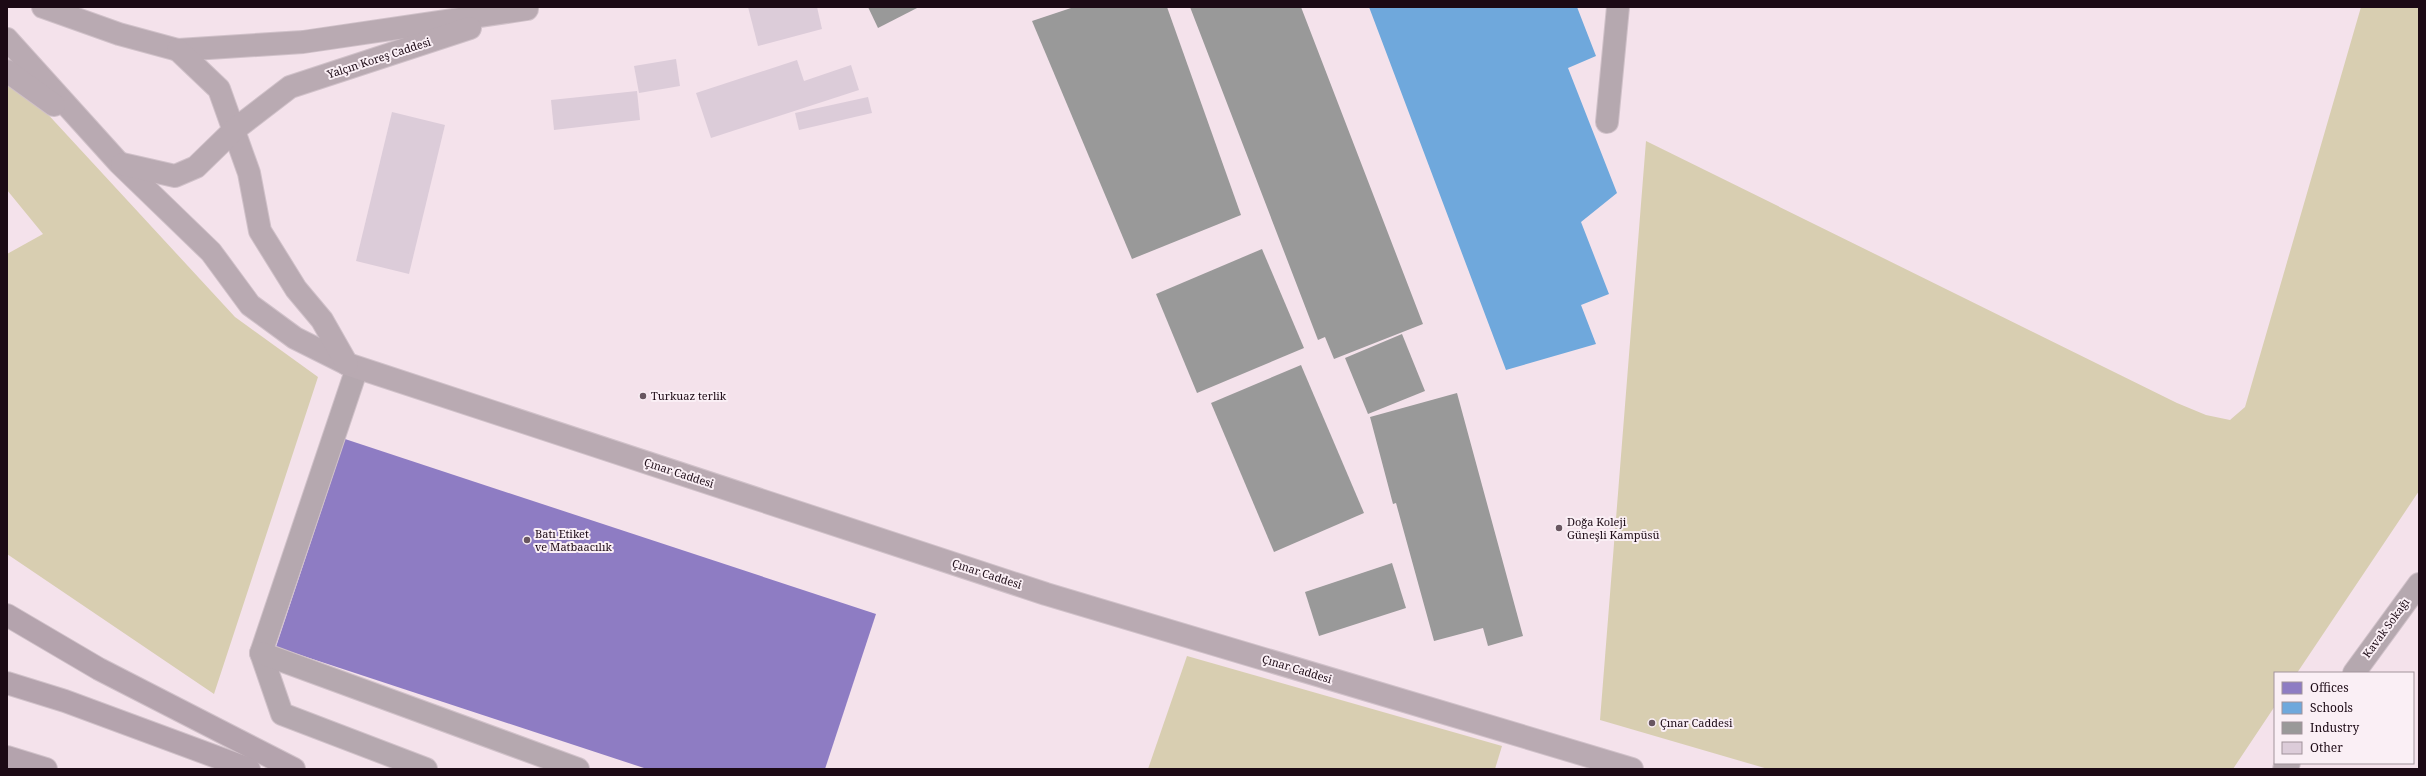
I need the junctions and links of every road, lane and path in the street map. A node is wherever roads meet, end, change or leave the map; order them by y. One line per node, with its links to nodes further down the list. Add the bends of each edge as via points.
1 (43, 7): 4 (main road)
2 (1618, 7): 8 (street)
3 (531, 8): 6 (main road, via 303,42); 9 (main road, Yalçın Koreş Caddesi, via 290,88)
4 (78, 13): 6 (main road, via 119,34)
5 (7, 40): 10 (main road)
6 (178, 50): 9 (main road, via 219,89)
7 (7, 71): 10 (main road)
8 (1607, 122)
9 (234, 130): 11 (main road, Yalçın Koreş Caddesi, via 196,167 175,176); 12 (main road, via 249,173 260,231 296,289 322,320)
10 (89, 131): 11 (main road, Çınar Caddesi)
11 (119, 163): 12 (main road, Çınar Caddesi, via 211,252 250,305 295,338)
12 (352, 366): 15 (street); 24 (main road, Çınar Caddesi, via 1046,594)
13 (2419, 584): 16 (street, Kavak Sokağı)
14 (7, 615): 21 (highway, via 99,668)
15 (261, 653): 22 (street, via 282,714); 23 (street)
16 (2355, 672)
17 (7, 682): 20 (highway)
18 (7, 757): 19 (highway)
19 (46, 769)
20 (249, 769)
21 (294, 769)
22 (426, 769)
23 (578, 769)
24 (1632, 769)

